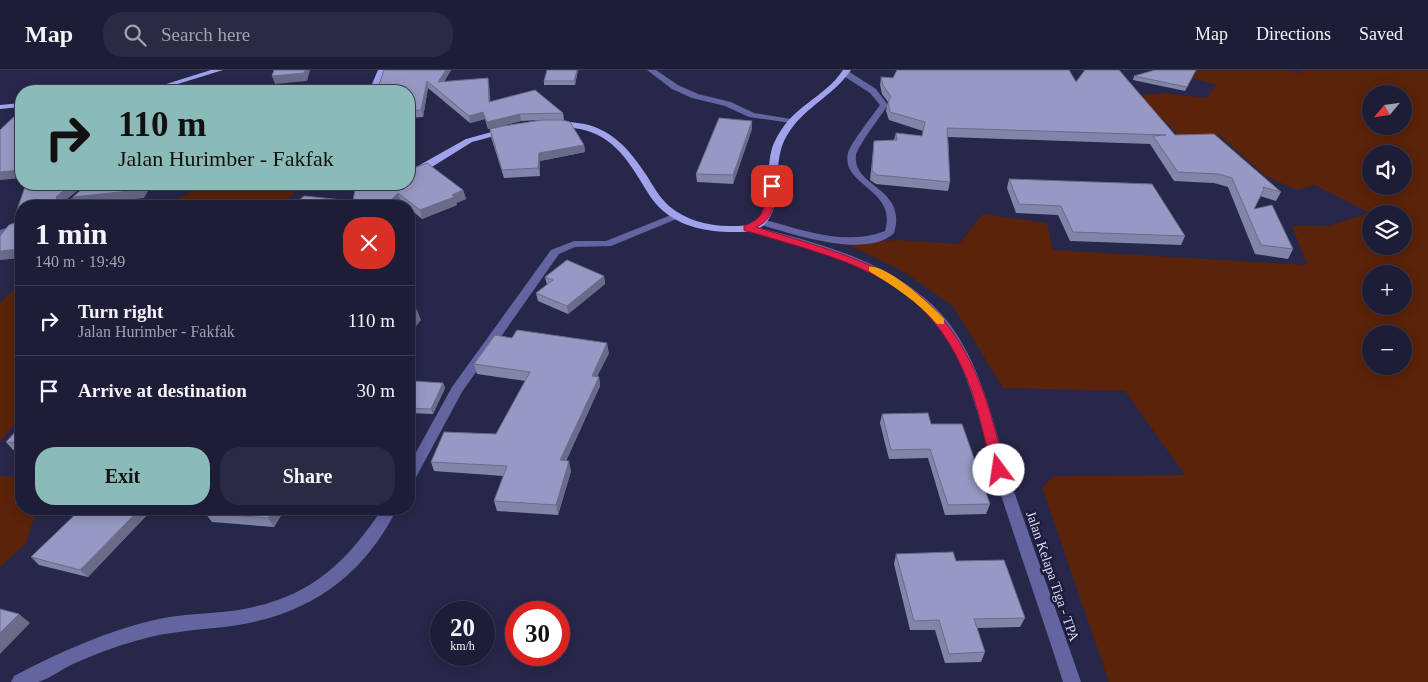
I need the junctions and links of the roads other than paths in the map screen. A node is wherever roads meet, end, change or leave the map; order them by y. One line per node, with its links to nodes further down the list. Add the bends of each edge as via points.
1 (219, 70): 5 (main road)
2 (382, 70): 6 (main road)
3 (651, 70): 9 (street, via 691,95 725,103 752,115)
4 (846, 72): 9 (main road); 16 (street, via 874,91 884,105 850,161 855,171 892,210 894,219 889,233 865,241 850,241)
5 (179, 85)
6 (376, 85)
7 (15, 106): 8 (main road)
8 (0, 107)
9 (791, 121): 16 (main road, via 773,160 771,196 768,211)
10 (547, 125): 15 (main road, via 583,126 608,136 637,169 658,203)
11 (516, 128): 12 (main road, via 464,143)
12 (415, 172)
13 (87, 190): 14 (street)
14 (74, 200)
15 (676, 216): 18 (main road, via 709,227); 20 (street, via 614,242 574,244 555,252 457,390)
16 (761, 222): 18 (main road)
17 (15, 228): 19 (street)
18 (747, 228): 23 (street, Jalan Kelapa Tiga - TPA, via 842,257 880,273 924,303 949,333 976,389 999,470)
19 (0, 233)
20 (415, 466)
21 (386, 515): 22 (street, via 336,578 308,597 292,604 234,617 158,626 130,634 84,651)
22 (20, 682)
23 (1072, 682)

